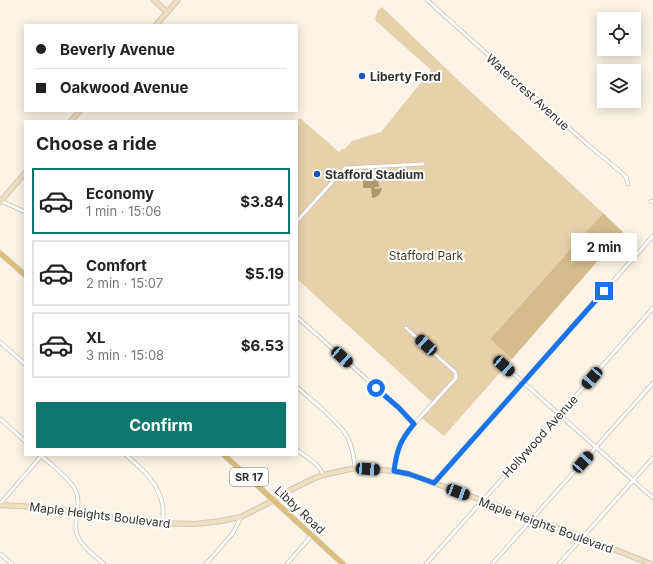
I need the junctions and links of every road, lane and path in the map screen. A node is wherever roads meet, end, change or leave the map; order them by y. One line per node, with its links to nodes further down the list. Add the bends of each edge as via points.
1 (154, 0): 4 (street)
2 (178, 0): 4 (street)
3 (426, 0): 10 (street, Watercrest Avenue, via 622,173)
4 (167, 12): 5 (street)
5 (157, 24)
6 (79, 112): 7 (street)
7 (72, 120)
8 (423, 164): 13 (street, via 345,168)
9 (24, 174): 11 (street)
10 (628, 184)
11 (0, 201): 12 (street)
12 (24, 212)
13 (298, 220)
14 (653, 236): 23 (street)
15 (0, 253): 16 (main road)
16 (24, 274)
17 (653, 308): 26 (street, Hollywood Avenue)
18 (298, 317): 28 (street)
19 (406, 328): 28 (street, via 455,372 456,376)
20 (0, 342): 21 (street)
21 (24, 363)
22 (504, 366): 23 (street)
23 (523, 382): 26 (street); 41 (street)
24 (653, 383): 30 (street)
25 (298, 388): 37 (street, via 341,428 348,439)
26 (559, 415): 30 (street); 44 (street, Hollywood Avenue)
27 (0, 419): 29 (street)
28 (414, 424): 38 (street, via 401,442)
29 (24, 440)
30 (595, 448): 40 (street); 48 (street)
31 (298, 451): 39 (street, via 318,465)
32 (40, 456): 45 (street)
33 (42, 456): 46 (street, via 76,490 79,498)
34 (127, 456): 49 (street, via 146,473 156,487 161,497)
35 (225, 456): 43 (main road, Libby Road / SR 17)
36 (653, 458): 40 (street)
37 (355, 468): 38 (street, Maple Heights Boulevard); 39 (street, Maple Heights Boulevard)
38 (394, 471): 41 (street, Maple Heights Boulevard)
39 (323, 475): 43 (street, Maple Heights Boulevard)
40 (633, 481): 42 (street); 51 (street)
41 (434, 483): 44 (street, Maple Heights Boulevard)
42 (653, 498)
43 (274, 500): 47 (street, Maple Heights Boulevard); 50 (main road, Libby Road / SR 17)
44 (482, 501): 48 (street, Maple Heights Boulevard); 59 (street, Hollywood Avenue)
45 (0, 505): 46 (street, Maple Heights Boulevard)
46 (77, 512): 49 (street, Maple Heights Boulevard); 55 (street, via 77,534 82,544)
47 (241, 517): 49 (street, Maple Heights Boulevard, via 196,524); 56 (street, via 233,533)
48 (532, 519): 51 (street, Maple Heights Boulevard); 60 (street)
49 (163, 524)
50 (312, 535): 57 (street); 58 (main road, Libby Road / SR 17)
51 (583, 537): 53 (street, Maple Heights Boulevard); 61 (street)
52 (0, 554): 54 (street)
53 (637, 561): 62 (street, Maple Heights Boulevard)
54 (12, 564)
55 (104, 564)
56 (206, 564)
57 (287, 564)
58 (343, 564)
59 (426, 564)
60 (492, 564)
61 (559, 564)
62 (651, 564)

